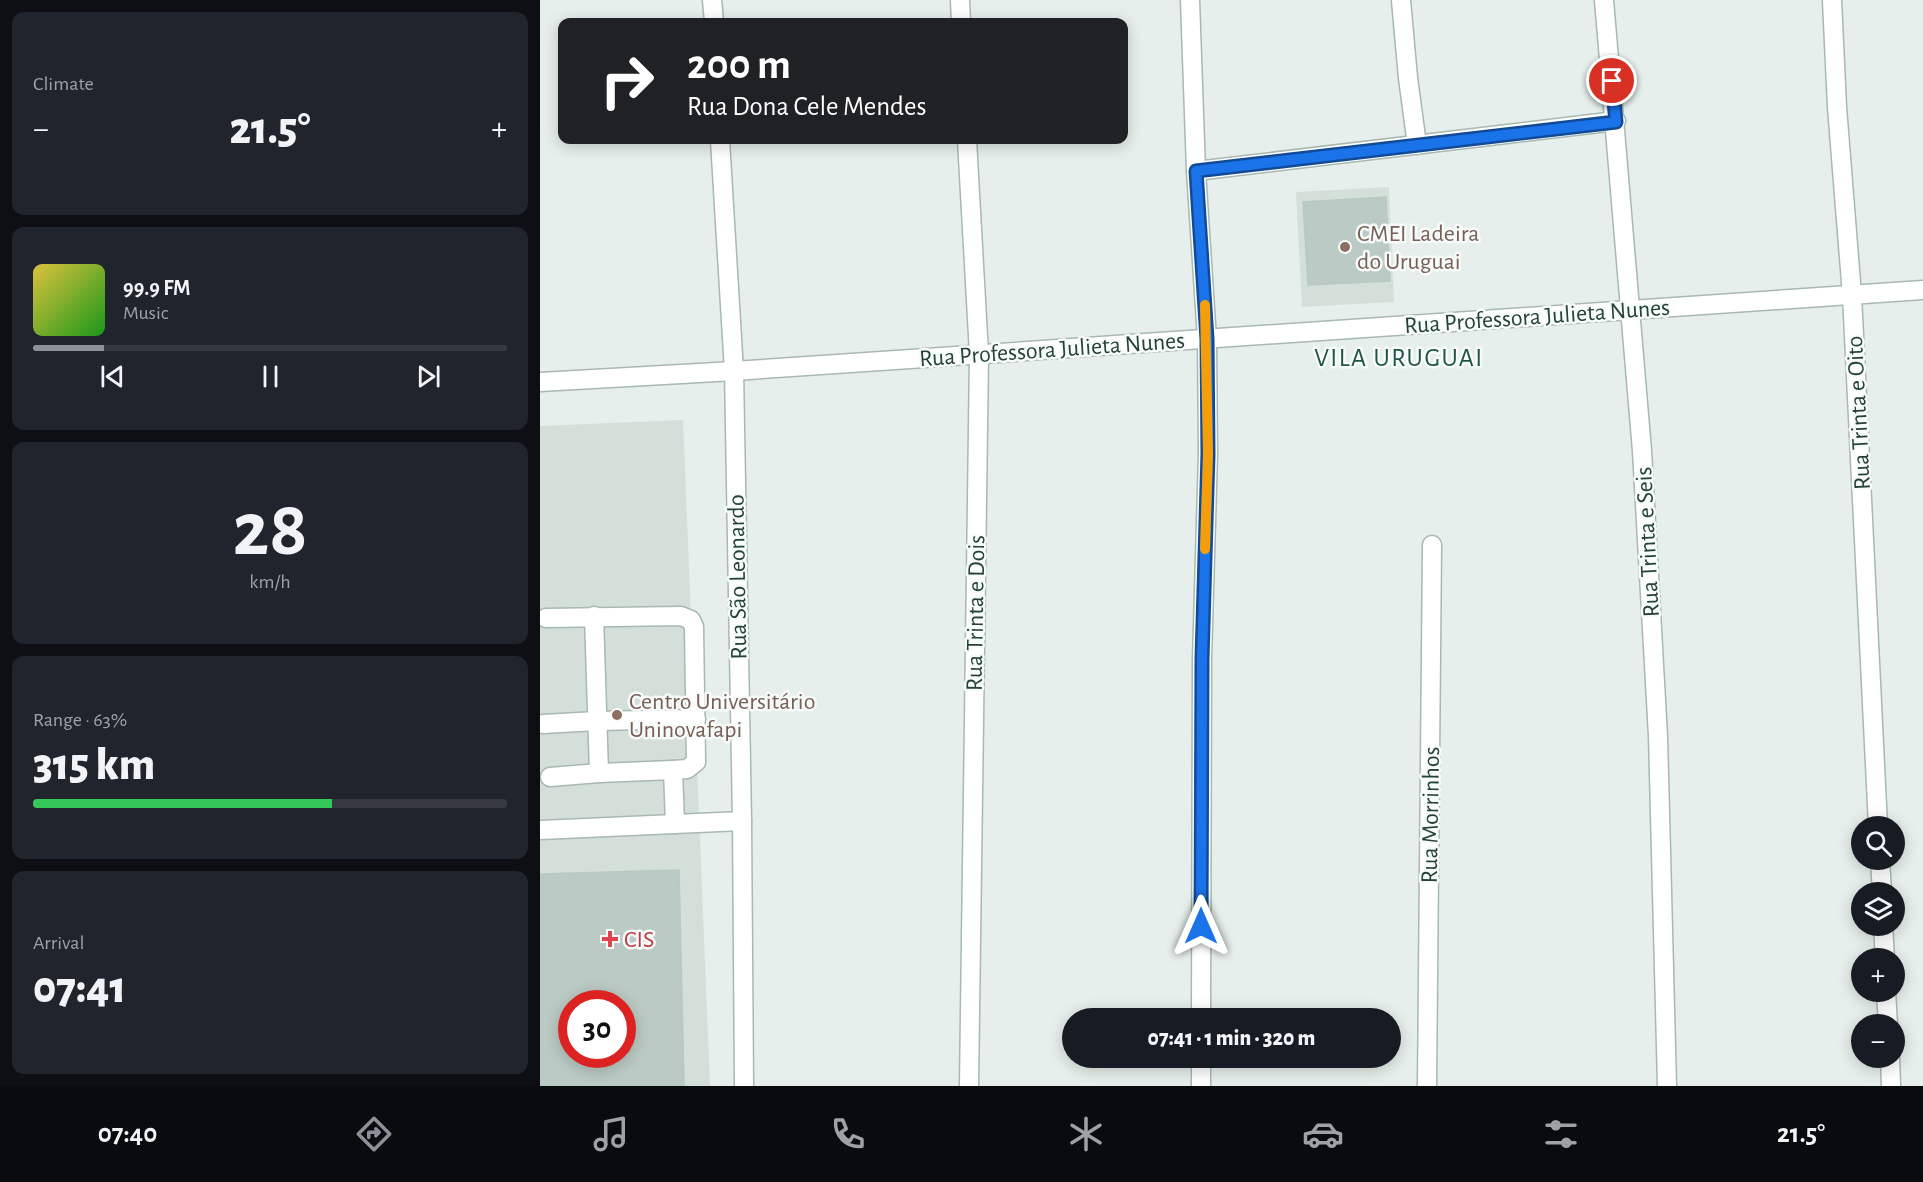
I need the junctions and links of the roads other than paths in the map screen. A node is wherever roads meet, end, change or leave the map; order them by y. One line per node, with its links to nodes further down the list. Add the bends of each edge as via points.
1 (712, 0): 7 (street)
2 (960, 0): 8 (street)
3 (1190, 0): 13 (street)
4 (1401, 0): 12 (street)
5 (1604, 0): 9 (street, Rua Trinta e Seis)
6 (1832, 0): 15 (street, Rua Trinta e Oito)
7 (714, 18)
8 (961, 18)
9 (1616, 122): 12 (street); 16 (street, Rua Trinta e Seis)
10 (720, 144): 19 (street, Rua São Leonardo)
11 (967, 144): 18 (street, Rua Trinta e Dois)
12 (1417, 145): 13 (street)
13 (1196, 171): 17 (street)
14 (1923, 290): 15 (street, Rua Professora Julieta Nunes)
15 (1852, 295): 16 (street, Rua Professora Julieta Nunes); 30 (street, Rua Trinta e Oito)
16 (1629, 310): 17 (street, Rua Professora Julieta Nunes); 41 (street, Rua Trinta e Seis, via 1642,451 1658,736)
17 (1207, 339): 18 (street, Rua Professora Julieta Nunes); 34 (street)
18 (979, 354): 19 (street, Rua Professora Julieta Nunes); 38 (street, Rua Trinta e Dois)
19 (734, 371): 20 (street, Rua Professora Julieta Nunes); 31 (street, Rua São Leonardo)
20 (540, 382)
21 (1432, 545): 40 (street, Rua Morrinhos)
22 (594, 616): 23 (street); 24 (street, via 681,616 691,620); 25 (street)
23 (546, 618)
24 (696, 719): 25 (street); 27 (street, via 696,762 687,769)
25 (597, 721): 26 (street); 28 (street)
26 (543, 724)
27 (673, 770): 28 (street); 32 (street)
28 (598, 772): 29 (street)
29 (550, 777)
30 (1878, 816)
31 (742, 821): 32 (street); 37 (street, Rua São Leonardo)
32 (675, 824): 33 (street)
33 (540, 830)
34 (1201, 1008)
35 (1201, 1068): 39 (street)
36 (1890, 1068): 42 (street)
37 (744, 1086)
38 (969, 1086)
39 (1201, 1086)
40 (1427, 1086)
41 (1668, 1086)
42 (1891, 1086)

